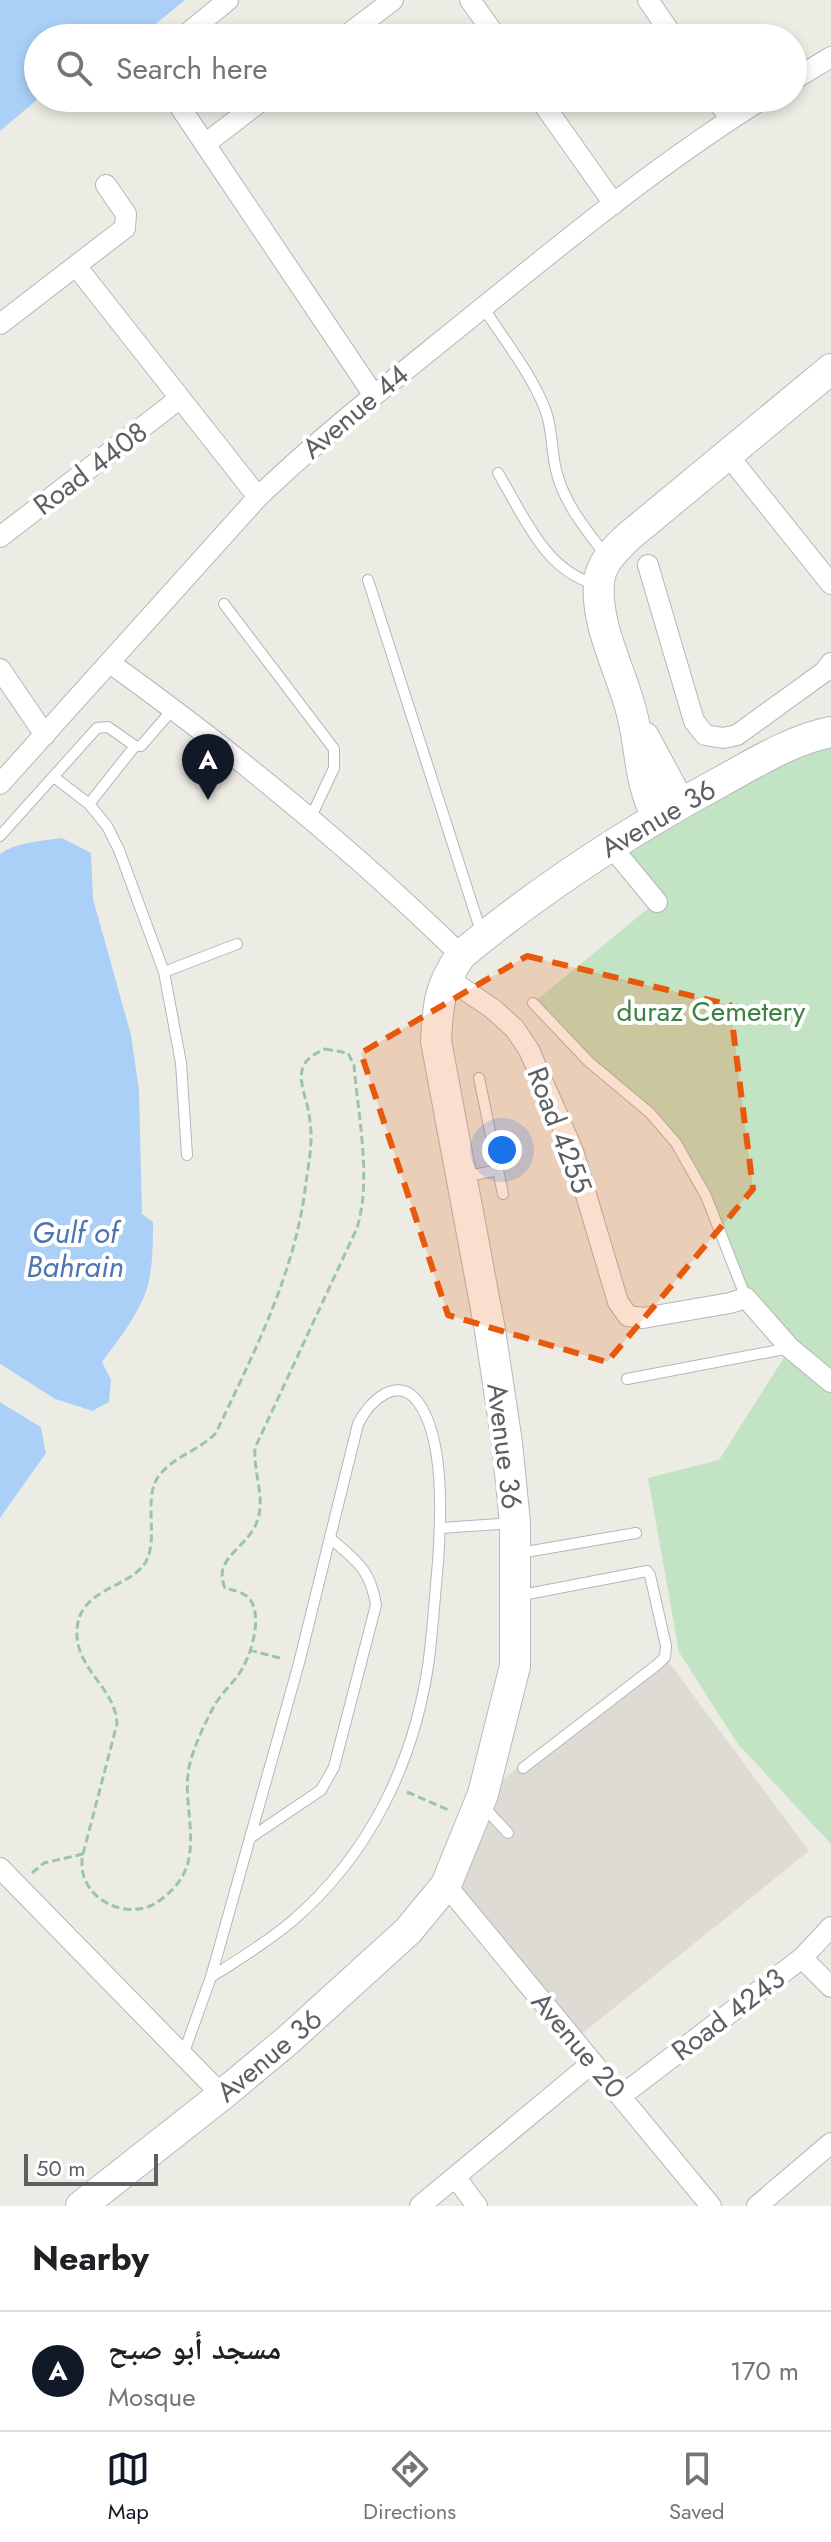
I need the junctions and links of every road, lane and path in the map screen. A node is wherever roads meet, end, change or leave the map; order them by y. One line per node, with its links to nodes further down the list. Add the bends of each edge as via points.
1 (228, 0): 5 (street)
2 (393, 0): 6 (street)
3 (470, 0): 7 (street)
4 (648, 0): 8 (street)
5 (199, 24)
6 (361, 24)
7 (487, 24)
8 (664, 24)
9 (831, 57): 10 (street)
10 (807, 72)
11 (183, 112): 17 (street)
12 (247, 112): 17 (street)
13 (549, 112): 19 (street)
14 (725, 112): 16 (street)
15 (741, 112): 16 (street, Avenue 44)
16 (730, 119): 19 (street, Avenue 44)
17 (205, 144): 24 (street)
18 (106, 185): 20 (street, via 127,224)
19 (614, 204): 21 (street, Avenue 44)
20 (76, 266): 22 (street); 25 (street)
21 (483, 307): 24 (street, Avenue 44); 31 (lane, via 545,409 557,473)
22 (0, 324)
23 (831, 369): 26 (street)
24 (373, 394): 28 (street, Avenue 44)
25 (179, 399): 28 (street); 29 (street, Road 4408)
26 (727, 454): 31 (street, via 628,537); 33 (street)
27 (498, 473): 31 (lane, via 557,565 576,578)
28 (258, 497): 35 (street, Avenue 44)
29 (0, 537)
30 (648, 565): 36 (street, via 694,721 705,735 737,735)
31 (603, 572): 45 (street, via 607,633 632,714 643,781)
32 (368, 580): 51 (lane)
33 (831, 584)
34 (224, 604): 46 (lane, via 334,749 334,768)
35 (110, 663): 38 (street, Road 4255); 40 (street, Avenue 44)
36 (831, 663)
37 (0, 669): 40 (street)
38 (173, 709): 41 (lane, via 144,744); 46 (street, Road 4255)
39 (831, 732): 45 (street, Avenue 36, via 781,749)
40 (45, 735): 43 (street, Avenue 44)
41 (135, 746): 42 (lane, via 101,727); 44 (lane)
42 (54, 777): 44 (lane); 47 (lane)
43 (0, 784)
44 (89, 804): 52 (lane, via 113,838)
45 (668, 810): 48 (street, Avenue 36)
46 (311, 817): 51 (street, Road 4255)
47 (0, 836)
48 (610, 845): 49 (street); 51 (street, Avenue 36)
49 (657, 902)
50 (237, 944): 52 (lane)
51 (463, 956): 57 (street, Avenue 36, via 439,1000 436,1041); 59 (street, Road 4255, via 493,1009 529,1050 573,1151 618,1302 628,1316 643,1318)
52 (164, 972): 55 (lane, via 181,1063)
53 (533, 1003): 59 (lane, via 676,1143 706,1196)
54 (479, 1078): 56 (lane)
55 (187, 1155)
56 (498, 1170): 57 (lane); 58 (lane)
57 (461, 1177): 63 (street, Avenue 36, via 496,1373)
58 (503, 1194)
59 (746, 1298): 60 (street)
60 (790, 1348): 61 (lane); 62 (street)
61 (627, 1379)
62 (831, 1382)
63 (515, 1523): 64 (lane); 67 (street, Avenue 36)
64 (441, 1528): 66 (lane, via 438,1471 424,1410 413,1395 400,1390 380,1396 358,1424); 72 (lane, via 427,1672)
65 (636, 1533): 67 (lane)
66 (330, 1538): 70 (lane); 75 (lane, via 360,1564 372,1582 376,1605 334,1767 321,1790)
67 (516, 1554): 68 (street, Avenue 36)
68 (517, 1596): 71 (lane, via 647,1571 666,1646 658,1664); 73 (street, Avenue 36, via 515,1666)
69 (249, 1650): 70 (path); 76 (path, via 244,1666 215,1705 190,1763 189,1861 180,1881 147,1908 123,1910 101,1901 86,1883); 76 (path, via 256,1615 244,1594 225,1588 222,1568 253,1530 261,1503 255,1448 363,1209 354,1065 348,1053 338,1050 313,1054 301,1072 311,1138 302,1221 271,1316 216,1433 156,1478 150,1544 142,1567 91,1600 79,1617 81,1655 117,1711)
70 (299, 1663): 75 (lane)
71 (523, 1768)
72 (394, 1786): 73 (path); 82 (lane, via 369,1834 319,1896 290,1923)
73 (476, 1812): 74 (lane); 79 (street, Avenue 36)
74 (508, 1833)
75 (250, 1838): 82 (lane)
76 (83, 1854): 78 (path, via 44,1863)
77 (0, 1868): 84 (street)
78 (24, 1880)
79 (446, 1885): 85 (street, Avenue 20); 86 (street, Avenue 36, via 408,1931)
80 (831, 1927): 81 (street, Road 4243)
81 (802, 1958): 83 (street); 87 (street, Road 4243)
82 (211, 1977): 84 (lane)
83 (831, 1987)
84 (183, 2055): 86 (street)
85 (592, 2063): 87 (street, Avenue 20); 89 (street)
86 (222, 2095): 90 (street, Avenue 36)
87 (621, 2096): 93 (street, Avenue 20)
88 (831, 2143): 94 (street)
89 (456, 2178): 91 (street); 92 (street)
90 (81, 2206)
91 (420, 2206)
92 (477, 2206)
93 (711, 2206)
94 (757, 2206)

